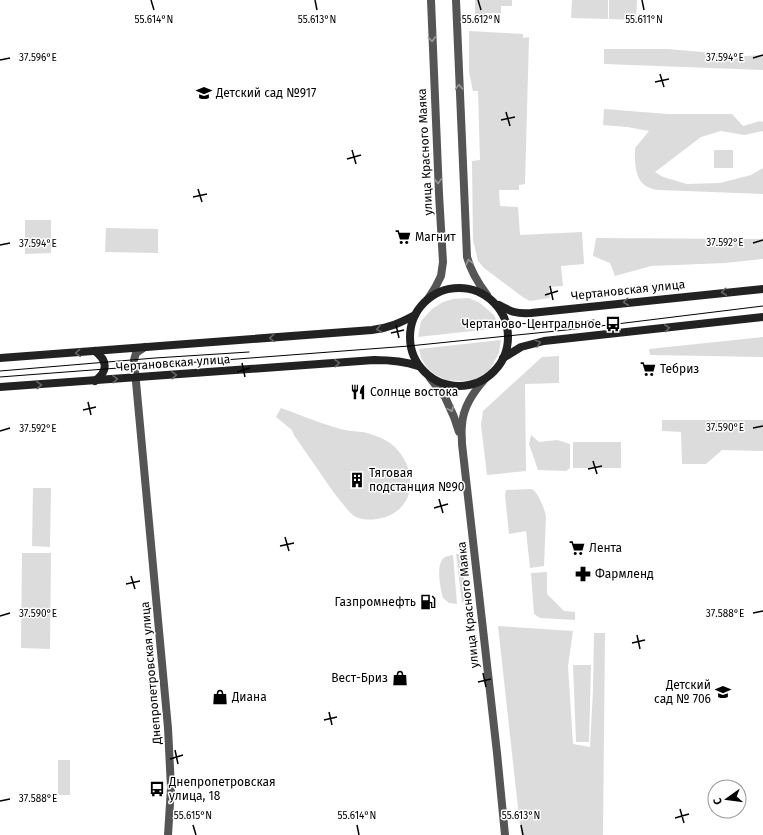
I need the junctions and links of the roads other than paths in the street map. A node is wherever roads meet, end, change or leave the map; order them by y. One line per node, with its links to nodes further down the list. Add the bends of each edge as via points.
1 (431, 0): 5 (street, улица Красного Маяка, one-way to 5, via 443,262 441,276)
2 (456, 0): 4 (street, one-way to 2, via 471,271 467,257)
3 (763, 288): 6 (main road, Чертановская улица, one-way to 6, via 531,313 510,311)
4 (488, 296): 5 (main road, Чертановская улица, via 462,288 451,289); 6 (main road, Чертановская улица)
5 (428, 299): 7 (main road, Чертановская улица)
6 (497, 304): 12 (main road, Чертановская улица, via 503,313 508,330 508,342)
7 (415, 315): 9 (main road, Чертановская улица, one-way to 9, via 397,324 372,330); 13 (main road, Чертановская улица, via 409,346)
8 (763, 317): 12 (main road, Чертановская улица, one-way to 8, via 521,347 544,341)
9 (145, 347): 10 (main road, Чертановская улица); 14 (street, Днепропетровская улица, via 136,354 134,360)
10 (95, 352): 11 (main road, Чертановская улица, one-way to 11); 17 (main road, via 101,356 105,369)
11 (0, 358)
12 (503, 358): 16 (main road, Чертановская улица, via 495,371)
13 (418, 366): 14 (main road, Чертановская улица, one-way to 13, via 374,360 407,362); 15 (main road, Чертановская улица)
14 (135, 378): 17 (main road, Чертановская улица, one-way to 14); 20 (street, Днепропетровская улица, via 168,728 171,788)
15 (430, 378): 16 (main road, Чертановская улица, via 443,385 457,387 471,386); 19 (street, улица Красного Маяка, one-way to 19, via 445,397)
16 (484, 380): 19 (street, улица Красного Маяка, via 466,406 462,424)
17 (96, 381): 18 (main road, Чертановская улица, one-way to 17)
18 (0, 387)
19 (462, 444): 21 (street, улица Красного Маяка)
20 (168, 835)
21 (505, 835)

